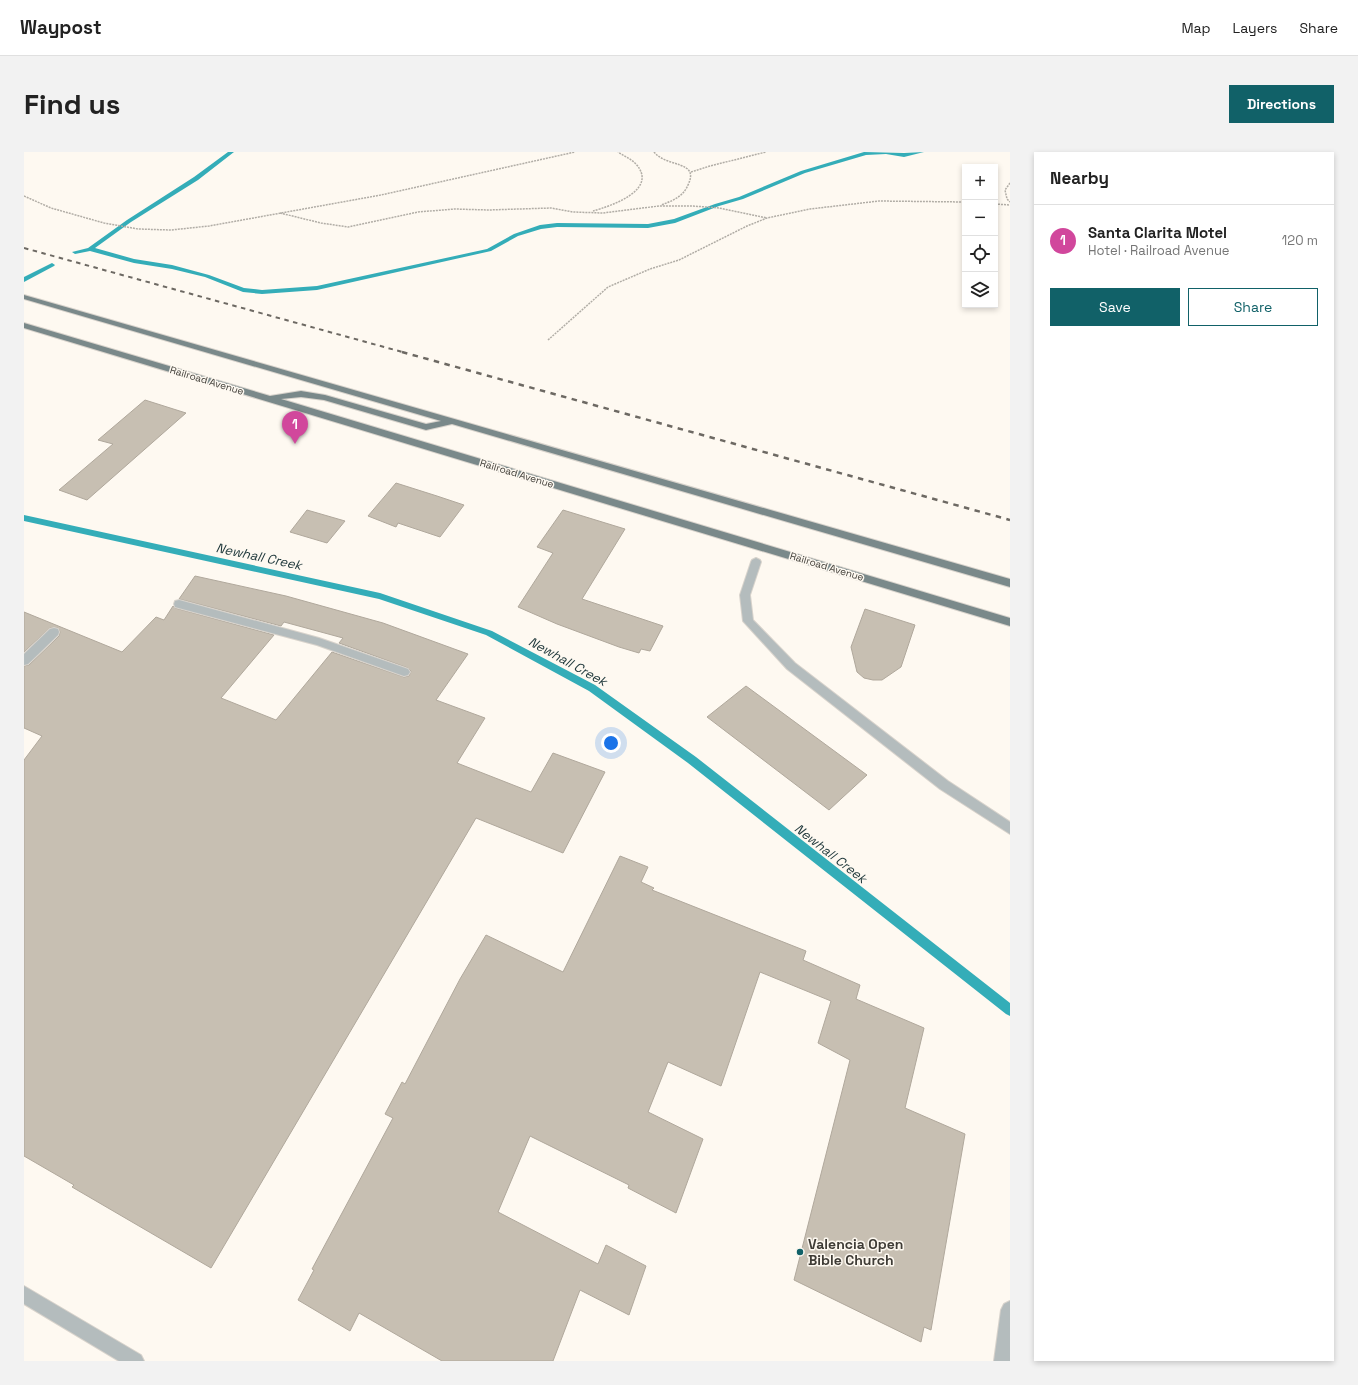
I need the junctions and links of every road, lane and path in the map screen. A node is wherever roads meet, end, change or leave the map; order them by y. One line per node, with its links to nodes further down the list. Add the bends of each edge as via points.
1 (575, 152): 14 (path, via 367,198)
2 (618, 152): 13 (path, via 637,166 641,174 640,184 623,201)
3 (654, 152): 5 (path, via 660,159 682,165)
4 (766, 152): 5 (path, via 710,164)
5 (691, 172): 12 (path, via 691,180 685,192)
6 (1010, 183): 9 (path, via 1005,190 1006,200)
7 (24, 196): 14 (path, via 36,203 69,213 122,226 152,230 238,221)
8 (962, 202): 15 (path, via 879,201 810,209)
9 (1010, 202)
10 (998, 204): 11 (path)
11 (1010, 205)
12 (659, 206): 13 (path, via 603,213); 15 (path, via 719,208)
13 (589, 212): 14 (path, via 551,208 455,209 418,212 348,227)
14 (278, 213)
15 (767, 218): 18 (path, via 679,260 608,288)
16 (24, 297): 20 (main road)
17 (24, 325): 19 (main road, Railroad Avenue)
18 (548, 340)
19 (270, 399): 20 (main road, via 301,394 325,398 426,427); 24 (main road, Railroad Avenue)
20 (451, 422): 22 (main road)
21 (756, 562): 28 (street, via 745,596 748,621 791,666 944,785)
22 (1010, 583)
23 (179, 604): 27 (street, via 319,642)
24 (1010, 622)
25 (54, 632): 26 (street)
26 (24, 662)
27 (404, 672)
28 (1010, 829)
29 (24, 1294): 31 (street)
30 (1010, 1310): 32 (street)
31 (135, 1361)
32 (1003, 1361)

